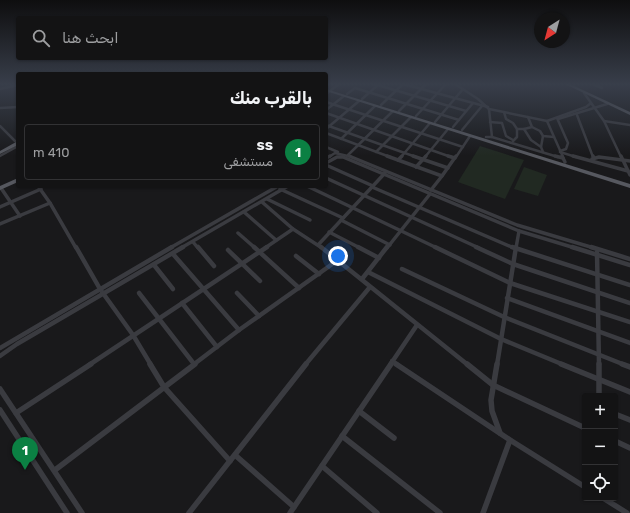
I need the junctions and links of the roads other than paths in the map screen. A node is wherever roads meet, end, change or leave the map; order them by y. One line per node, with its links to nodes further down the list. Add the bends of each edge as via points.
1 (344, 108): 16 (street)
2 (351, 108): 16 (street)
3 (373, 108): 26 (street)
4 (382, 108): 17 (main road)
5 (389, 108): 18 (main road)
6 (402, 108): 18 (street)
7 (423, 108): 25 (street); 29 (street)
8 (447, 108): 25 (street)
9 (456, 108): 19 (street)
10 (469, 108): 19 (street)
11 (480, 108): 52 (street)
12 (488, 108): 20 (street); 39 (street)
13 (583, 108): 21 (street)
14 (596, 108): 27 (street); 37 (street)
15 (618, 108): 22 (main road)
16 (349, 110): 26 (street); 28 (street)
17 (393, 111): 29 (main road); 35 (street)
18 (399, 111): 29 (main road)
19 (466, 111): 34 (street)
20 (504, 112): 30 (street); 32 (street)
21 (574, 112): 24 (street); 27 (street)
22 (630, 112)
23 (328, 113): 28 (street)
24 (568, 113): 31 (street); 33 (street)
25 (442, 114): 34 (street); 38 (street)
26 (365, 115): 35 (street); 41 (street)
27 (578, 116): 31 (street); 40 (street)
28 (340, 117): 41 (street); 43 (street)
29 (414, 117): 38 (main road); 47 (street)
30 (528, 117): 36 (street); 46 (street)
31 (573, 117): 33 (street); 40 (street)
32 (506, 119): 42 (street); 49 (street)
33 (556, 119): 36 (street); 82 (street, via 568,144 566,149)
34 (459, 120): 48 (street)
35 (383, 121): 47 (street); 51 (street)
36 (547, 121): 62 (street)
37 (604, 121): 44 (street); 93 (street)
38 (432, 122): 48 (main road); 55 (street)
39 (490, 122): 42 (street); 61 (street)
40 (580, 122): 89 (street)
41 (356, 123): 51 (street); 54 (street)
42 (502, 123): 68 (street, via 506,136)
43 (328, 125): 54 (street)
44 (630, 125)
45 (0, 126): 53 (street)
46 (532, 126): 50 (street); 59 (street)
47 (401, 127): 55 (street); 57 (street)
48 (450, 128): 52 (main road); 58 (main road); 65 (street)
49 (517, 129): 50 (street); 68 (street)
50 (524, 129): 74 (street, via 531,140)
51 (374, 130): 57 (street); 64 (street)
52 (462, 130): 60 (main road)
53 (2, 131): 66 (street)
54 (347, 132): 63 (street); 64 (street)
55 (420, 133): 65 (street); 70 (street)
56 (328, 135): 63 (street)
57 (393, 136): 70 (street); 72 (street)
58 (470, 136): 73 (street); 109 (main road)
59 (543, 136): 62 (street); 74 (street)
60 (486, 137): 61 (street); 92 (main road)
61 (492, 137): 68 (street)
62 (554, 137): 82 (street)
63 (341, 139): 71 (street)
64 (365, 139): 71 (street); 72 (street)
65 (439, 139): 73 (street); 77 (street)
66 (16, 141)
67 (16, 142): 78 (main road)
68 (514, 142): 81 (street)
69 (16, 143): 83 (main road)
70 (412, 143): 77 (street); 80 (street)
71 (358, 145): 79 (street); 85 (street)
72 (384, 146): 79 (street); 80 (street)
73 (463, 147): 88 (street)
74 (542, 147): 81 (street)
75 (16, 148): 86 (street)
76 (328, 148): 84 (street)
77 (431, 149): 88 (street); 91 (street)
78 (0, 150)
79 (376, 152): 90 (street)
80 (403, 152): 90 (street); 91 (street)
81 (543, 152): 92 (street)
82 (560, 152): 89 (street); 92 (street)
83 (0, 153)
84 (341, 153): 85 (street); 87 (street)
85 (348, 155): 100 (street)
86 (0, 156)
87 (328, 157)
88 (455, 158): 98 (street)
89 (592, 159): 93 (street); 99 (street)
90 (398, 160): 97 (street)
91 (423, 160): 97 (street); 98 (street)
92 (564, 160): 106 (main road)
93 (623, 160): 94 (street); 99 (street)
94 (630, 161)
95 (328, 163): 100 (street, via 341,157)
96 (328, 165): 108 (street)
97 (416, 167): 102 (street)
98 (448, 168): 102 (street)
99 (628, 171): 101 (street)
100 (385, 173): 108 (street); 116 (street)
101 (630, 175)
102 (442, 176): 116 (street)
103 (16, 177): 107 (main road)
104 (328, 179): 117 (street)
105 (16, 181): 110 (main road)
106 (630, 182)
107 (0, 184)
108 (373, 186): 117 (street); 123 (street)
109 (630, 186)
110 (0, 188): 119 (street)
111 (40, 188): 119 (street); 121 (street)
112 (275, 188): 165 (street)
113 (285, 188): 115 (street)
114 (311, 188): 124 (street)
115 (282, 190): 118 (street); 129 (street)
116 (431, 192): 123 (street); 126 (street)
117 (364, 196): 124 (street); 128 (street)
118 (267, 199): 120 (street); 130 (street)
119 (11, 202): 122 (street); 127 (street)
120 (262, 202): 125 (street); 132 (street)
121 (50, 203): 127 (street); 165 (street)
122 (0, 207)
123 (420, 207): 128 (street); 141 (street)
124 (352, 208): 129 (street); 133 (street)
125 (244, 212): 137 (street); 138 (street)
126 (479, 212): 134 (street); 144 (street)
127 (20, 216): 131 (street)
128 (411, 218): 133 (street); 151 (street)
129 (342, 219): 135 (street); 139 (street)
130 (310, 220)
131 (0, 224)
132 (293, 228): 137 (street); 140 (street)
133 (401, 231): 139 (street); 161 (street)
134 (519, 231): 141 (street); 144 (street)
135 (329, 232): 140 (street); 147 (street)
136 (238, 233): 143 (street)
137 (276, 240): 143 (street)
138 (193, 242): 145 (street); 154 (street)
139 (390, 244): 147 (street)
140 (318, 245): 149 (street)
141 (516, 249): 151 (street); 158 (street)
142 (228, 250): 150 (street)
143 (260, 252): 150 (street); 164 (street)
144 (597, 252): 148 (street); 153 (street); 158 (street)
145 (173, 254): 152 (street); 167 (street)
146 (296, 256): 157 (street)
147 (379, 258): 156 (street)
148 (630, 259)
149 (338, 260): 157 (street); 159 (street)
150 (242, 264): 160 (street); 167 (street)
151 (513, 264): 161 (street); 168 (street)
152 (154, 265): 166 (street); 171 (street)
153 (630, 265)
154 (214, 266)
155 (402, 269): 177 (street)
156 (368, 272): 159 (street); 184 (street)
157 (319, 274): 164 (street)
158 (597, 274): 162 (street); 168 (street)
159 (362, 279): 163 (street)
160 (260, 281)
161 (510, 283): 172 (street); 175 (street)
162 (630, 285)
163 (370, 286): 180 (street); 211 (street)
164 (299, 288): 176 (street)
165 (100, 289): 171 (street); 187 (street)
166 (173, 289)
167 (203, 289): 173 (street); 181 (street)
168 (597, 292): 174 (street); 175 (street)
169 (139, 293): 178 (street)
170 (237, 293): 176 (street)
171 (103, 294): 183 (street); 189 (street)
172 (507, 298): 177 (street); 182 (street)
173 (182, 303): 178 (street); 186 (street)
174 (630, 303)
175 (598, 311): 179 (street); 182 (street)
176 (259, 316): 181 (street)
177 (504, 317): 184 (street); 188 (street)
178 (159, 318): 183 (street); 191 (street)
179 (630, 322)
180 (417, 325): 190 (street); 194 (street)
181 (239, 330): 186 (street)
182 (598, 330): 185 (street); 188 (street)
183 (133, 335): 195 (street); 201 (street)
184 (500, 339): 193 (street); 194 (street)
185 (630, 343)
186 (217, 347): 191 (street)
187 (0, 348)
188 (599, 354): 192 (street); 193 (street)
189 (0, 356)
190 (392, 361): 200 (street); 205 (street)
191 (194, 364): 195 (street)
192 (630, 366)
193 (599, 380): 197 (street); 198 (street)
194 (493, 386): 204 (street); 205 (street, via 492,412)
195 (164, 387): 212 (street); 214 (street)
196 (0, 389): 201 (street)
197 (630, 392)
198 (599, 393)
199 (0, 410): 218 (street)
200 (359, 411): 206 (street); 207 (street)
201 (16, 413): 214 (street)
202 (618, 415): 203 (street)
203 (630, 420)
204 (582, 427)
205 (500, 434): 208 (street)
206 (342, 436): 213 (street); 223 (street)
207 (394, 438)
208 (510, 440): 215 (street); 224 (street)
209 (618, 442): 210 (street)
210 (630, 448)
211 (235, 454): 212 (street); 217 (street)
212 (230, 461): 220 (street)
213 (322, 466): 217 (street); 222 (street)
214 (55, 470): 219 (street)
215 (582, 485)
216 (608, 501): 225 (street)
217 (294, 507): 221 (street)
218 (67, 513)
219 (82, 513)
220 (189, 513)
221 (290, 513)
222 (377, 513)
223 (440, 513)
224 (483, 513)
225 (627, 513)

